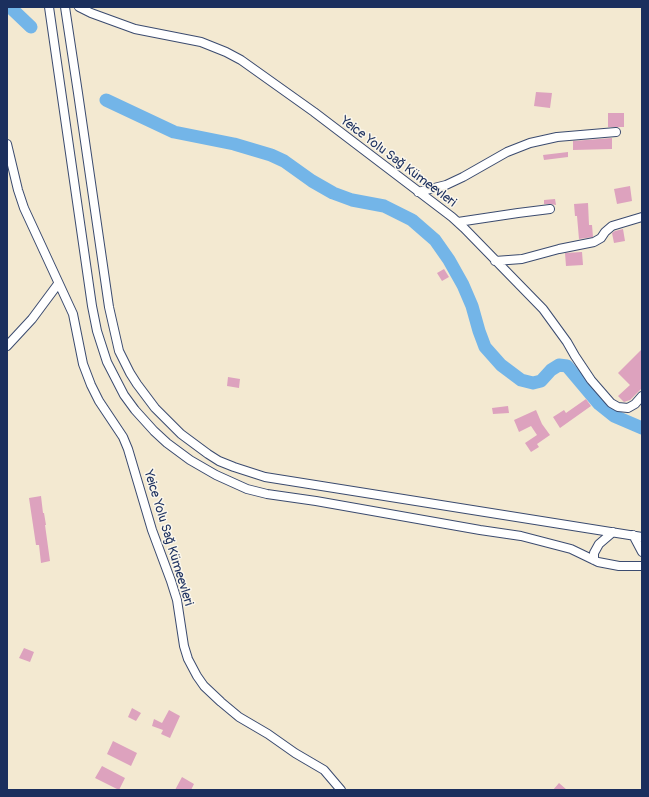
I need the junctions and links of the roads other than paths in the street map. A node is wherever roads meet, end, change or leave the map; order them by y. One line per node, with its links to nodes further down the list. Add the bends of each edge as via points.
1 (49, 7): 18 (street, via 97,331 107,362 117,382 135,410 154,431 190,460 248,489 521,536 571,549)
2 (65, 7): 14 (street, via 109,307 117,344 137,384 155,408 181,434 219,461 265,477)
3 (79, 7): 6 (street, Yeice Yolu Sağ Kümeevleri, via 135,29 200,42 241,60)
4 (616, 132): 6 (street, via 557,137 530,143 507,152 446,185)
5 (7, 144): 11 (street, Yeice Yolu Sağ Kümeevleri, via 24,208)
6 (418, 192): 9 (street, Yeice Yolu Sağ Kümeevleri)
7 (550, 209): 9 (street)
8 (642, 217): 10 (street, via 612,226 594,242 522,259)
9 (458, 222): 10 (street, Yeice Yolu Sağ Kümeevleri)
10 (495, 261): 13 (street, Yeice Yolu Sağ Kümeevleri, via 543,309 591,380 611,403 628,408)
11 (58, 284): 12 (street, via 32,319); 20 (street, Yeice Yolu Sağ Kümeevleri, via 73,314 83,364 91,385 128,449 152,530 177,600 184,646 196,676 233,712 324,770)
12 (7, 346)
13 (642, 396)
14 (613, 532): 15 (street); 18 (street, via 599,544 594,553)
15 (633, 535): 16 (street); 17 (street)
16 (642, 537)
17 (642, 552)
18 (594, 560): 19 (street, via 619,566)
19 (641, 564)
20 (341, 790)

